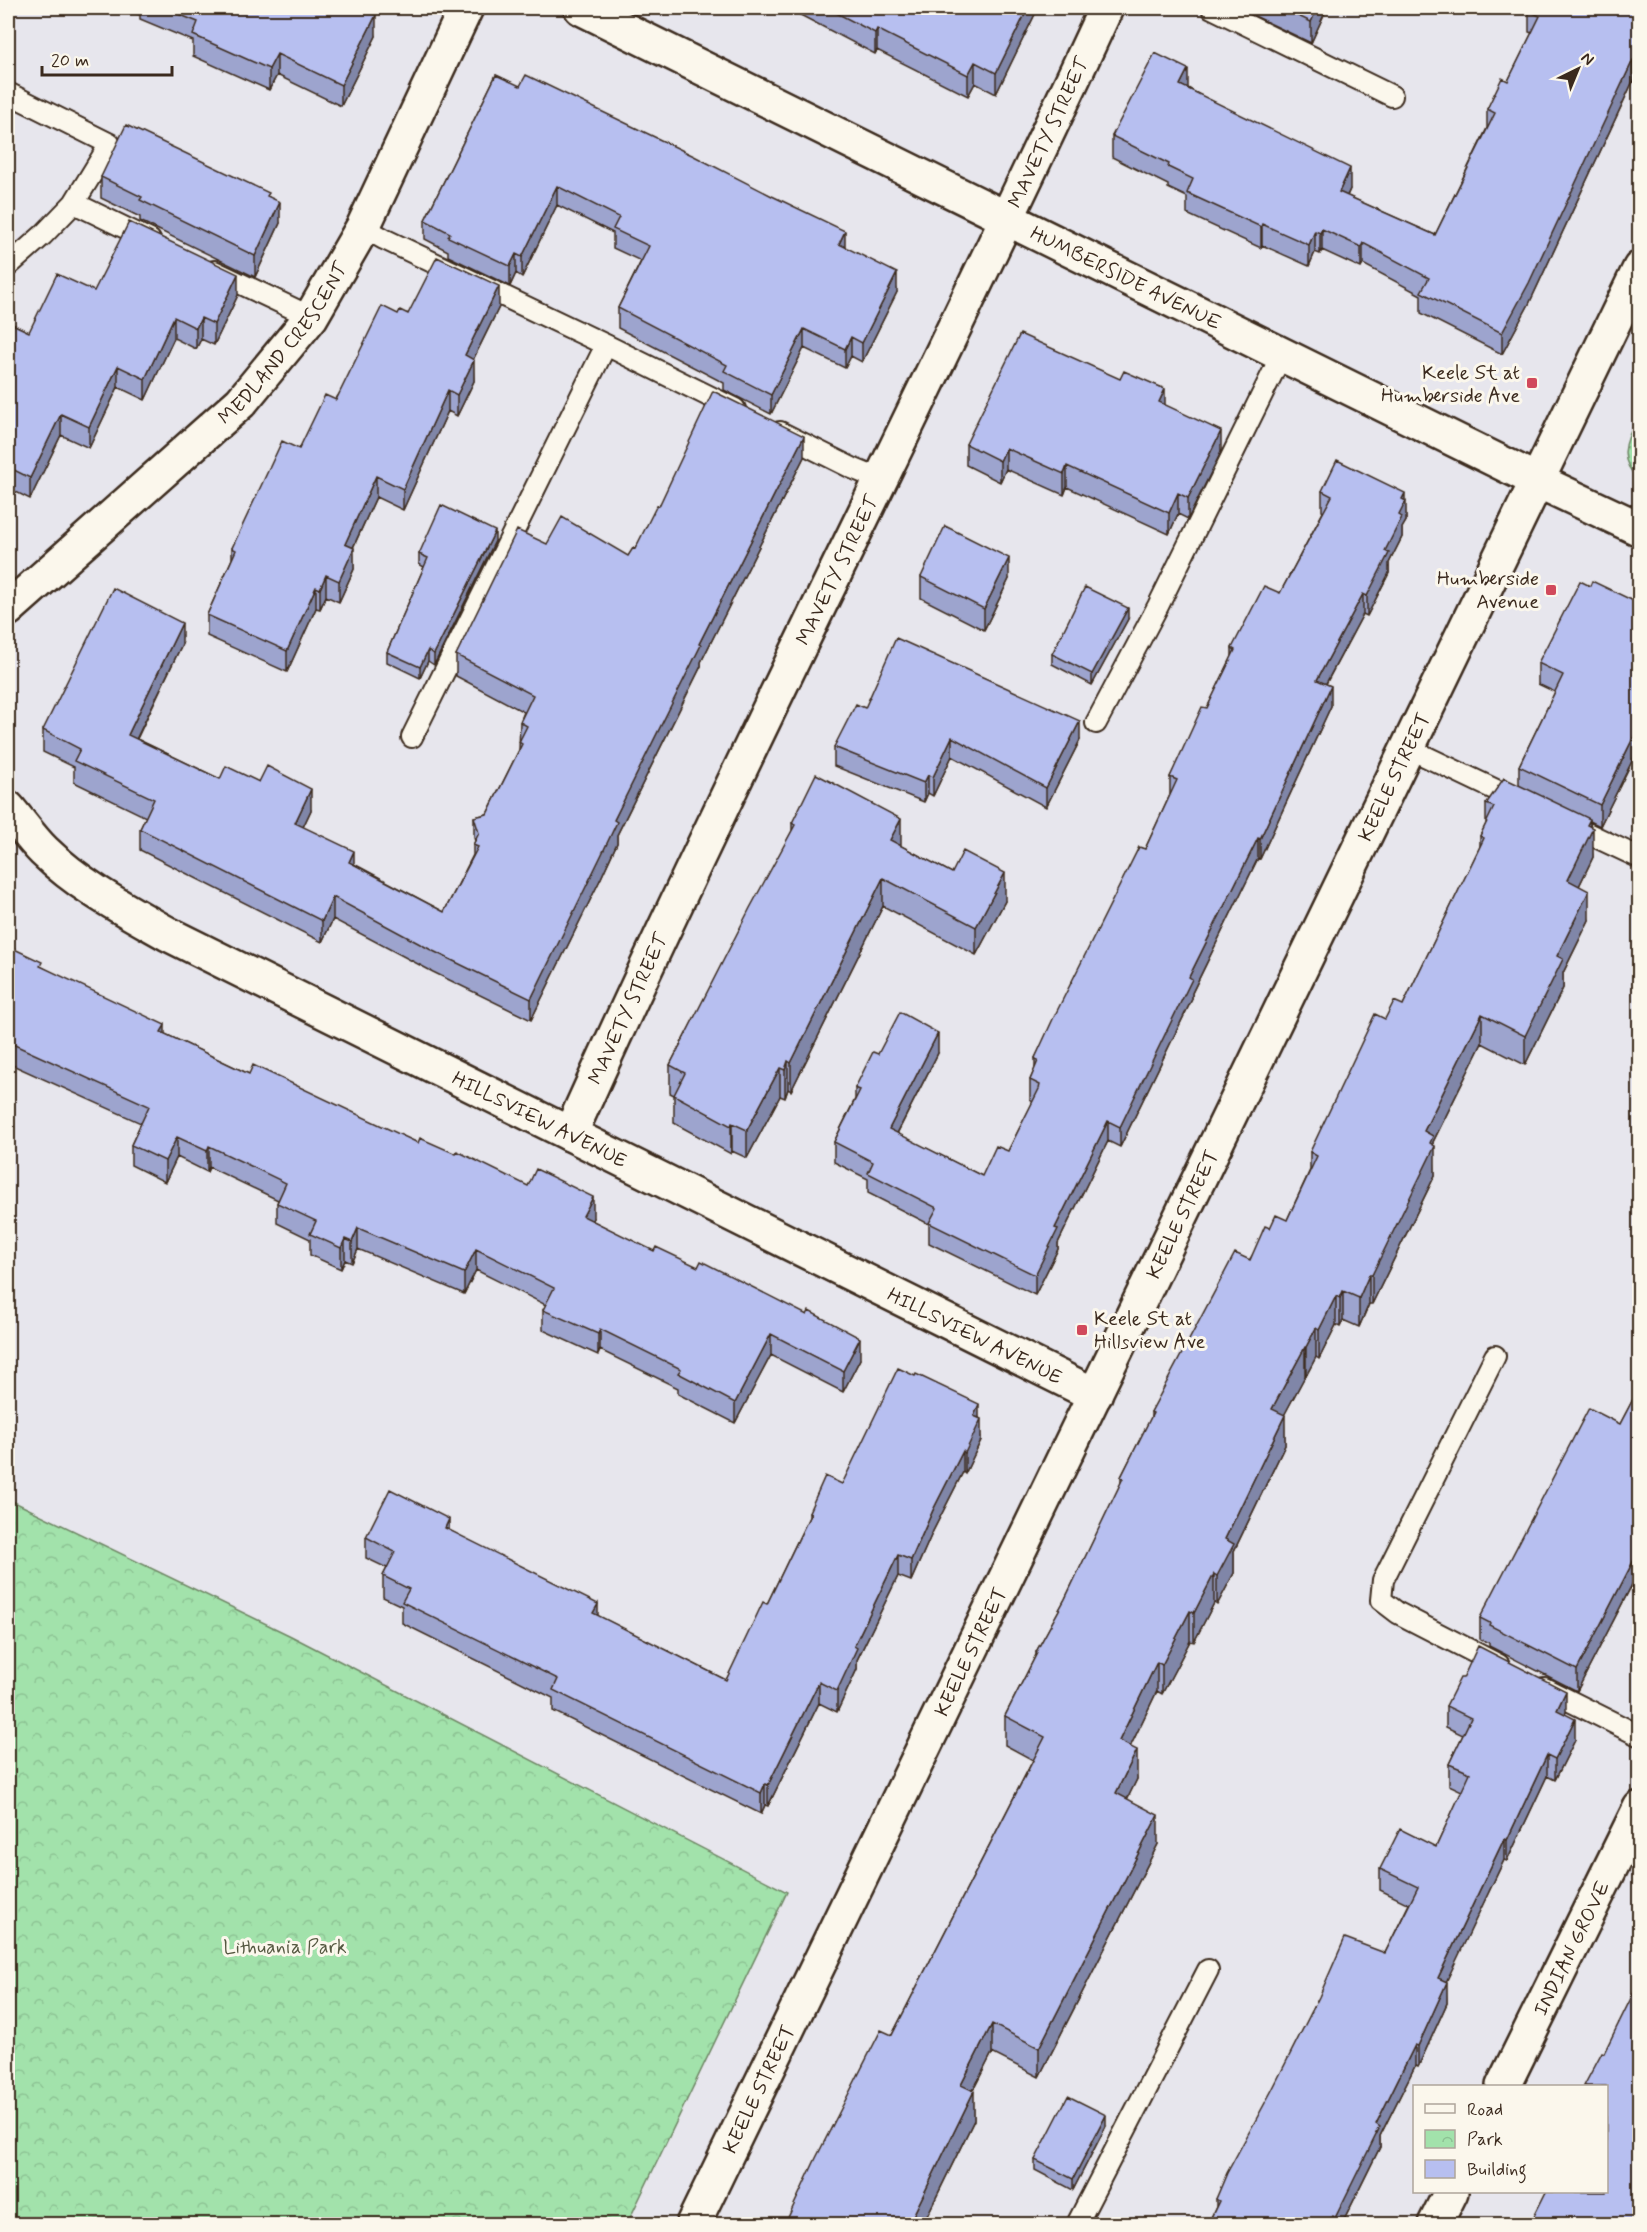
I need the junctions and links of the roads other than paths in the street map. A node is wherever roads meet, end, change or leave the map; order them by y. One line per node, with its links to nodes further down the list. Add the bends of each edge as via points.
1 (466, 8): 9 (street, MEDLAND CRESCENT)
2 (581, 8): 8 (street, HUMBERSIDE AVENUE)
3 (1106, 8): 8 (street, MAVETY STREET)
4 (1212, 8): 6 (lane)
5 (8, 93): 7 (lane, via 110,144)
6 (1392, 96)
7 (74, 203): 10 (lane); 12 (lane)
8 (1008, 219): 16 (street, HUMBERSIDE AVENUE); 17 (street, MAVETY STREET)
9 (363, 227): 14 (street, MEDLAND CRESCENT); 15 (lane)
10 (171, 250)
11 (193, 260): 14 (lane)
12 (8, 266)
13 (1640, 268): 18 (street, KEELE STREET)
14 (311, 316): 20 (street, MEDLAND CRESCENT, via 241,402)
15 (606, 345): 17 (lane); 22 (lane)
16 (1282, 354): 18 (street, HUMBERSIDE AVENUE); 21 (lane)
17 (881, 480): 28 (street, MAVETY STREET, via 738,770)
18 (1538, 481): 19 (street, HUMBERSIDE AVENUE); 23 (street, KEELE STREET)
19 (1640, 529)
20 (8, 609)
21 (1096, 723)
22 (412, 737)
23 (1408, 748): 24 (lane); 30 (street, KEELE STREET)
24 (1532, 807)
25 (8, 808): 28 (street, HILLSVIEW AVENUE, via 43,850 111,902)
26 (1554, 817): 27 (lane)
27 (1640, 858)
28 (570, 1134): 30 (street, HILLSVIEW AVENUE)
29 (1495, 1356): 31 (lane, via 1383,1580 1382,1600 1398,1613)
30 (1095, 1395): 36 (street, KEELE STREET)
31 (1640, 1736)
32 (1640, 1808): 34 (street, INDIAN GROVE)
33 (1208, 1970): 37 (lane)
34 (1503, 2085)
35 (1450, 2193): 38 (street)
36 (693, 2224)
37 (1077, 2224)
38 (1435, 2224)

